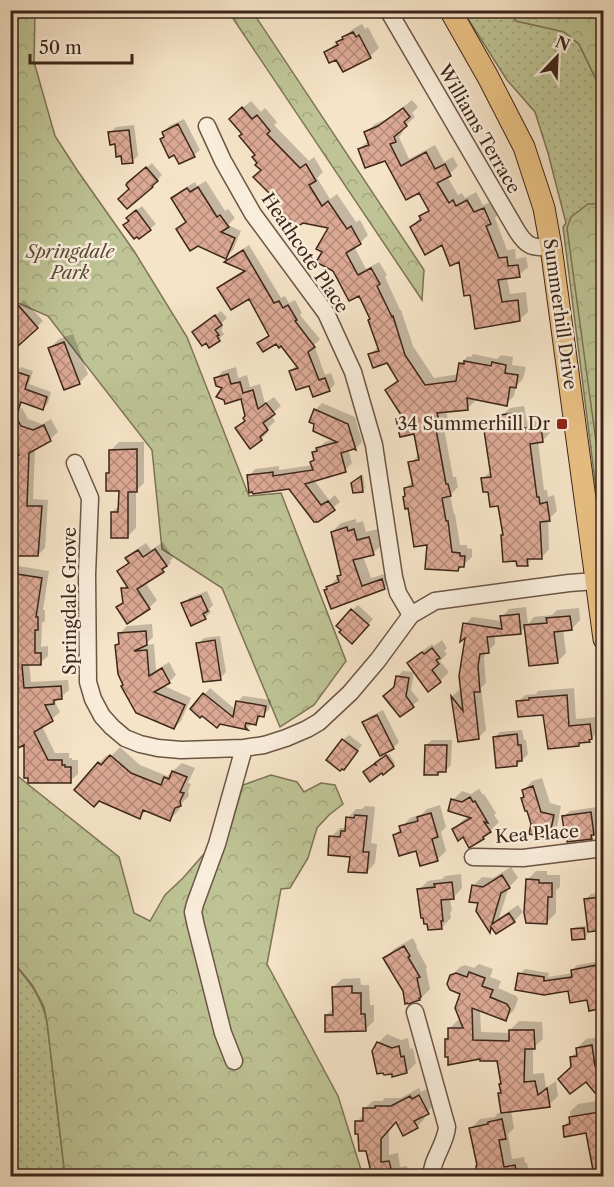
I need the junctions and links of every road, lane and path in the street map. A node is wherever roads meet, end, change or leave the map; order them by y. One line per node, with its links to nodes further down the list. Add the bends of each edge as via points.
1 (388, 10): 4 (street, Williams Terrace, via 524,242 538,248)
2 (450, 10): 4 (main road, Summerhill Drive, via 524,147 544,208)
3 (207, 126): 7 (street, Heathcote Place, via 253,214 326,313 353,372 374,445 394,578)
4 (551, 247): 6 (main road, Summerhill Drive)
5 (75, 463): 9 (street, Springdale Grove, via 90,498 88,682 102,716 125,738 140,744 181,750)
6 (596, 581): 7 (street, Springdale Grove, via 435,601); 8 (main road, Summerhill Drive)
7 (411, 615): 9 (street, Springdale Grove, via 350,693 319,722 286,738)
8 (603, 639)
9 (244, 748): 13 (street, via 194,912 223,1033)
10 (603, 848): 11 (street, Kea Place, via 523,858)
11 (473, 857)
12 (415, 1012): 14 (street, via 447,1127)
13 (234, 1061)
14 (431, 1173)

